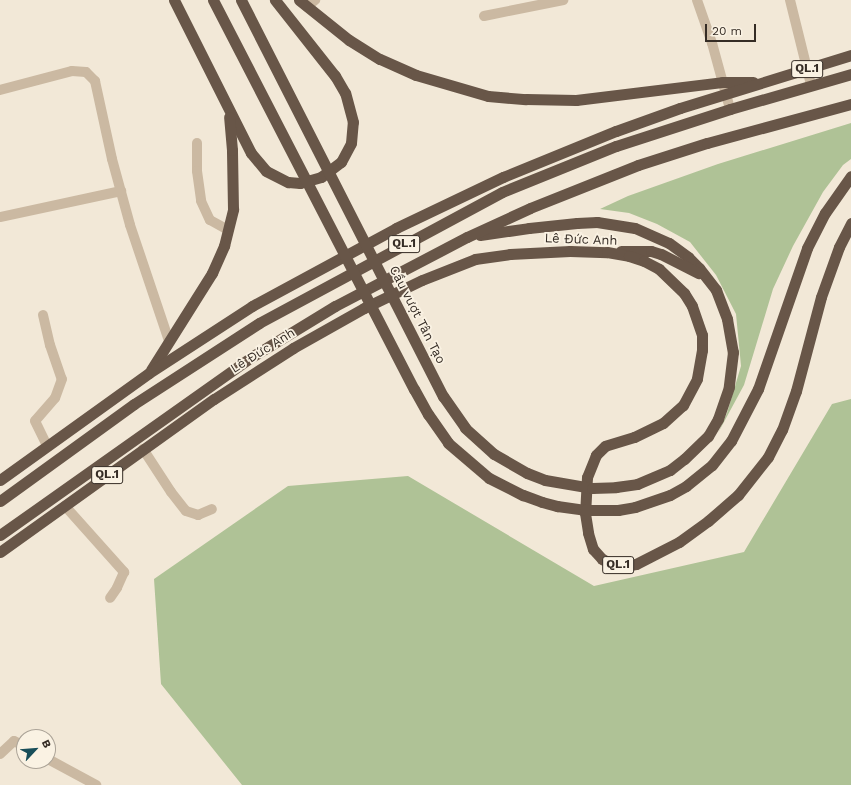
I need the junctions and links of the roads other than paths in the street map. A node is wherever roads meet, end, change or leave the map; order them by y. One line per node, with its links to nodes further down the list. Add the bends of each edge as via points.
1 (174, 0): 21 (highway)
2 (212, 0): 23 (highway, bridge, via 428,414 448,443 489,478 542,502 585,510 635,507 670,495 712,465 731,441 758,389 807,248 825,213)
3 (241, 0): 30 (highway, Cầu vượt Tân Tạo, bridge, via 443,396 465,428 494,454 545,480 592,488 637,484 670,470 698,447 718,419 724,405 732,369 731,335 722,304)
4 (275, 0): 21 (highway, via 324,60 345,93 353,122 347,153 341,162 321,177 300,183 288,182 266,171 256,159)
5 (562, 0): 9 (lane)
6 (697, 0): 14 (lane)
7 (790, 0): 11 (lane)
8 (307, 2): 14 (highway, via 328,24 380,59 416,75 488,96 576,100)
9 (484, 16)
10 (849, 55): 11 (highway, QL.1); 13 (highway)
11 (807, 69): 15 (highway, QL.1); 16 (lane)
12 (851, 74): 13 (highway, Lê Đức Anh / QL.1)
13 (836, 78): 16 (highway, Lê Đức Anh / QL.1)
14 (722, 82): 15 (highway); 18 (lane)
15 (763, 82): 16 (highway); 18 (highway, QL.1)
16 (811, 85): 20 (highway, Lê Đức Anh / QL.1)
17 (0, 90): 24 (lane, via 72,71 86,72 95,80)
18 (726, 95): 20 (lane); 33 (highway, QL.1, via 616,131 503,177 396,228 252,306)
19 (851, 104): 28 (highway, Lê Đức Anh / QL.1, via 707,143 638,166 530,208)
20 (730, 109): 39 (highway, Lê Đức Anh / QL.1, via 616,146 502,192 395,248 259,323 134,404)
21 (229, 110): 27 (highway, via 233,208)
22 (197, 144): 27 (lane, via 201,201 210,220)
23 (851, 176)
24 (121, 190): 25 (lane); 32 (lane, via 130,225)
25 (0, 217)
26 (851, 223): 29 (highway, Lê Đức Anh / QL.1, via 839,247 822,297 782,430 762,466 738,495 693,532 649,559 624,566 612,564 593,548 588,533 585,494 590,466 605,446 651,429 683,405 697,379 702,335 692,306 673,281 644,261)
27 (228, 230): 32 (highway, via 212,273)
28 (467, 238): 30 (highway, Cầu vượt Tân Tạo, via 577,223 615,224 635,228 669,243 688,257); 34 (highway, Lê Đức Anh / QL.1, via 334,306)
29 (607, 252): 30 (highway, via 651,251); 35 (highway, Lê Đức Anh / QL.1, via 510,254 459,264 398,291 332,325)
30 (708, 278)
31 (43, 314): 36 (lane, via 62,379 55,398 35,421)
32 (169, 341): 33 (highway)
33 (149, 372): 36 (highway, QL.1)
34 (207, 387): 35 (highway); 42 (highway, Lê Đức Anh / QL.1)
35 (214, 399): 37 (highway, Lê Đức Anh / QL.1)
36 (47, 446): 38 (highway, QL.1)
37 (143, 449): 40 (highway, Lê Đức Anh / QL.1); 41 (lane, via 186,511 198,515)
38 (0, 480)
39 (0, 501)
40 (65, 506): 43 (highway, Lê Đức Anh / QL.1); 44 (lane, via 124,572)
41 (212, 509)
42 (0, 535)
43 (0, 552)
44 (110, 598)
45 (16, 742): 46 (lane)
46 (0, 754)
47 (56, 763): 48 (lane)
48 (96, 785)

